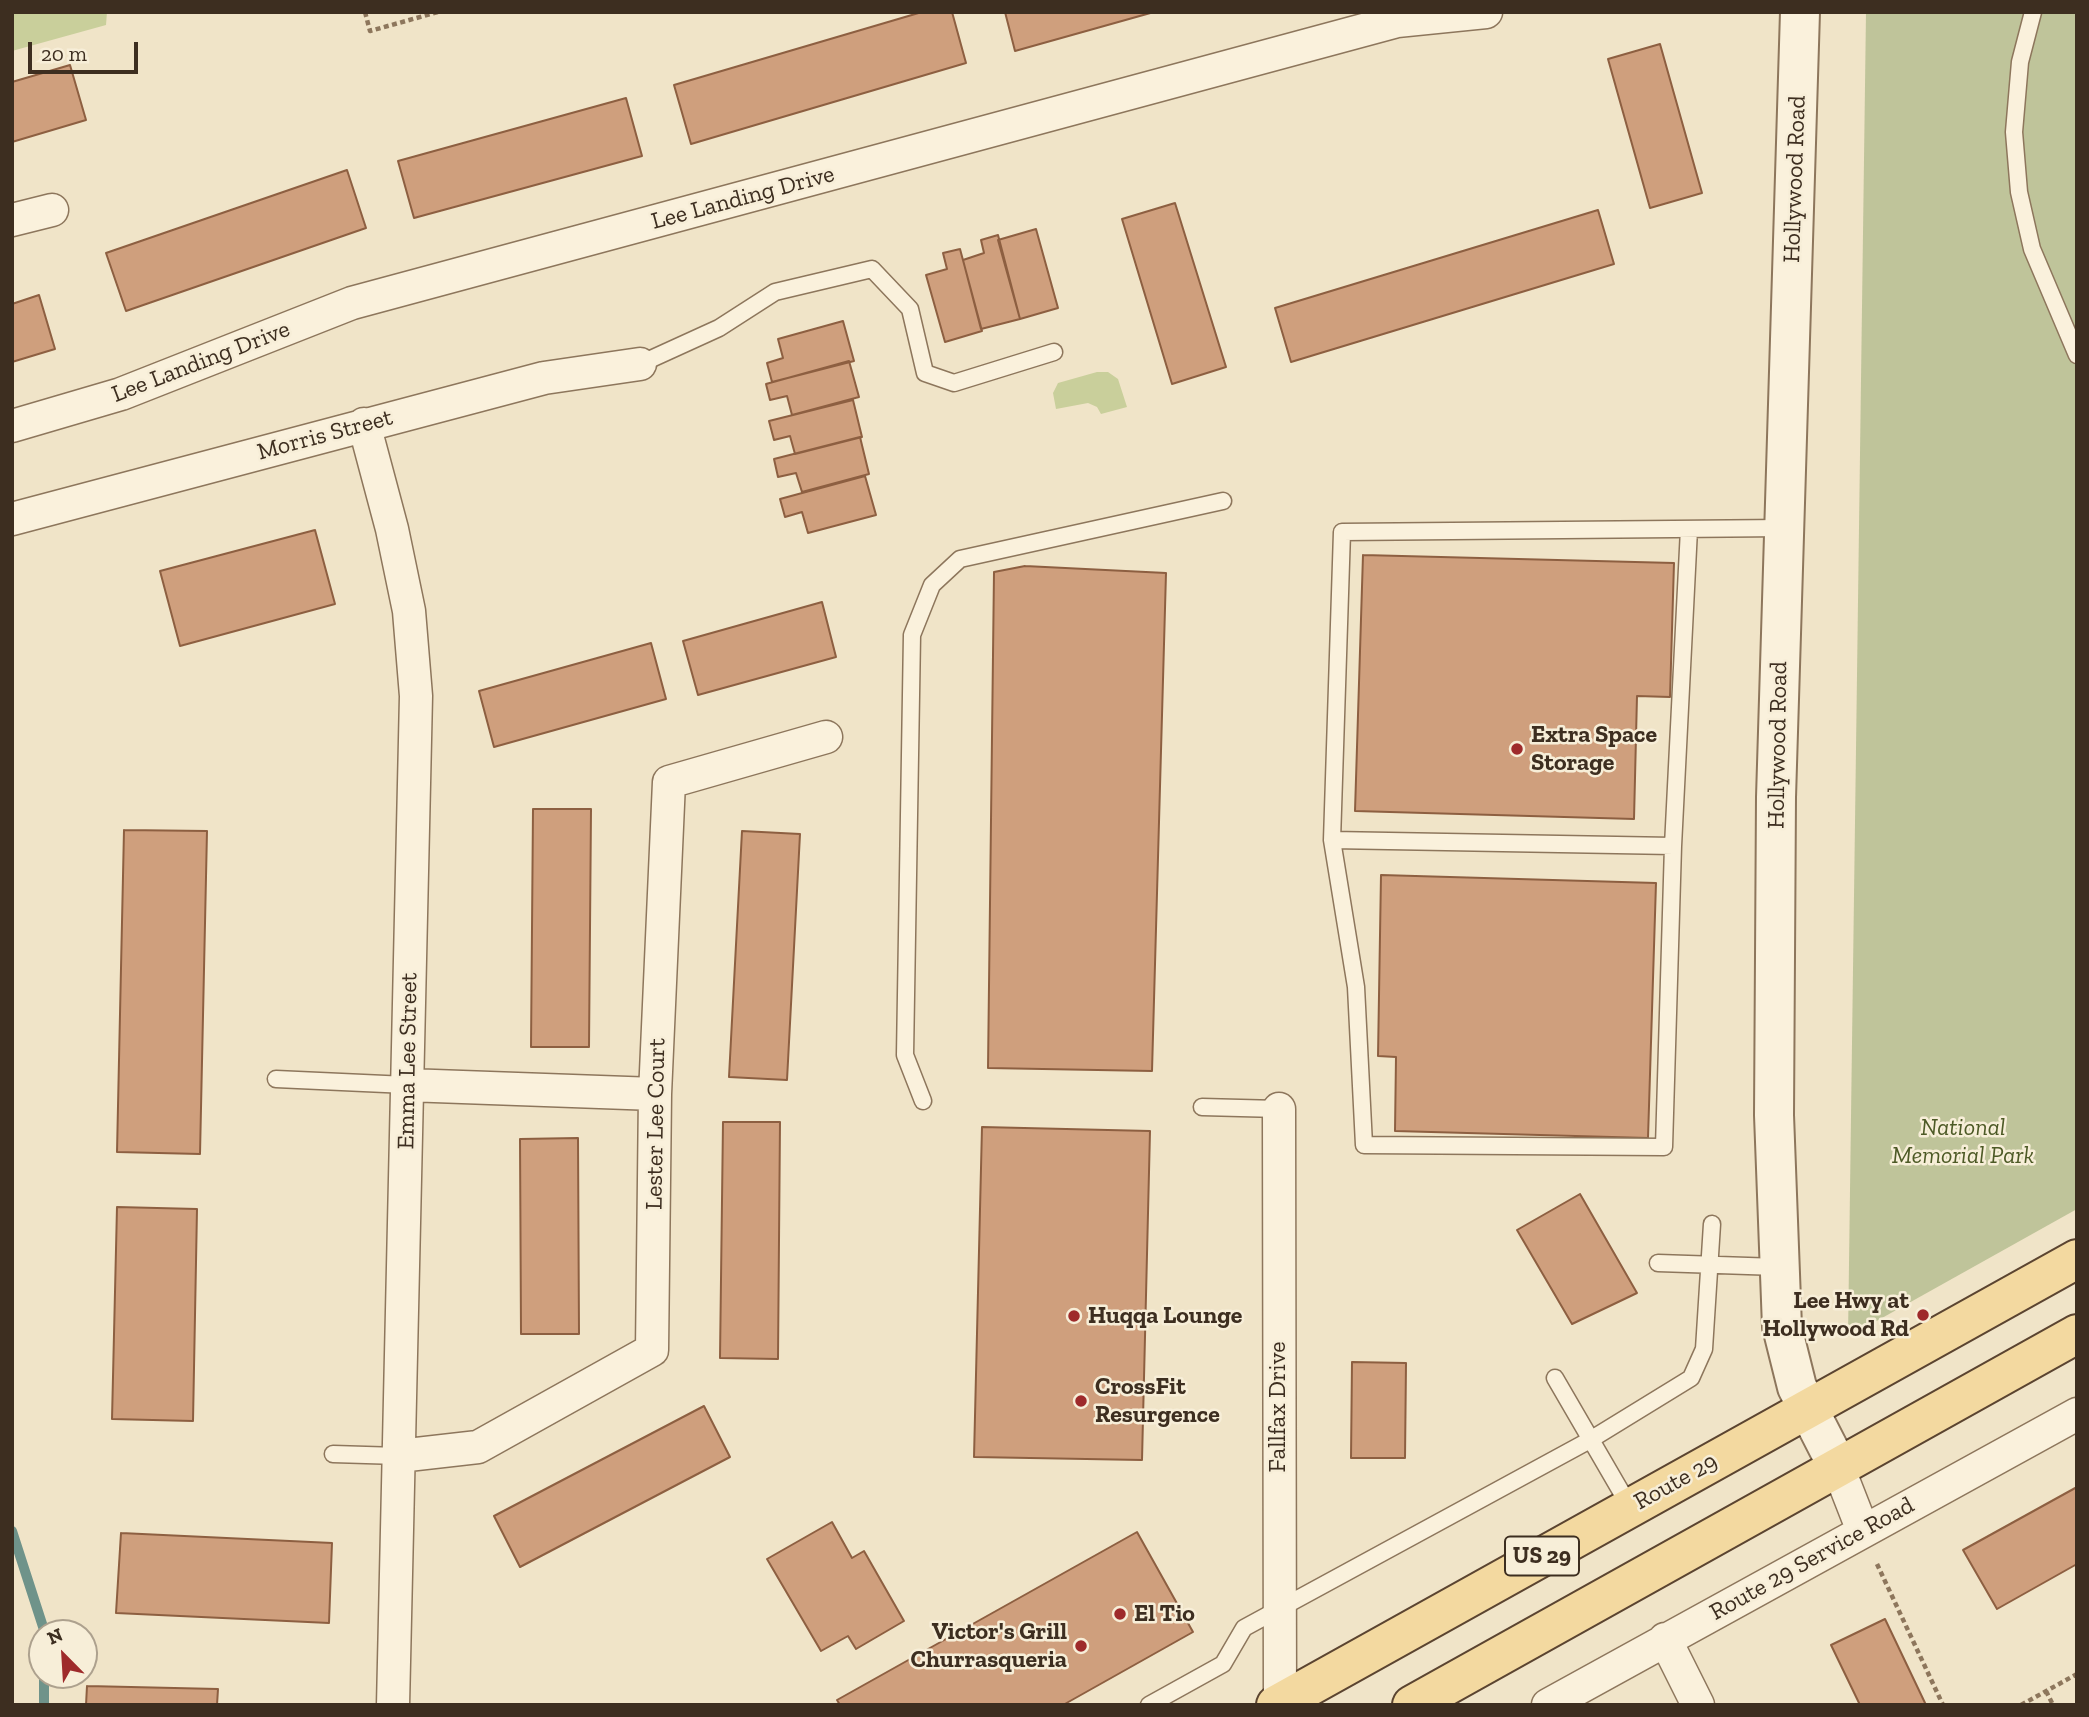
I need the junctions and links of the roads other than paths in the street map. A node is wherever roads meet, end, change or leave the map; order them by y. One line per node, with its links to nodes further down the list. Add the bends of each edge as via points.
1 (1486, 12): 10 (street, Lee Landing Drive, via 1397,22 352,303 121,394)
2 (1800, 12): 13 (street, Hollywood Road)
3 (2033, 12): 7 (lane, via 2020,62 2014,132 2019,192 2036,259)
4 (52, 210): 5 (street)
5 (12, 220)
6 (1054, 352): 8 (lane, via 954,383 925,373 910,309 872,269 775,292 719,328)
7 (2077, 355)
8 (640, 364): 9 (street, Morris Street, via 544,378)
9 (364, 424): 12 (street, Morris Street); 19 (street, Emma Lee Street, via 409,611 416,696)
10 (12, 426)
11 (1223, 501): 21 (lane, via 960,559 932,585 912,635 905,1055)
12 (12, 519)
13 (1784, 528): 14 (lane); 28 (street, Hollywood Road, via 1776,811)
14 (1689, 529): 16 (lane, via 1342,532); 17 (lane)
15 (826, 737): 20 (street, Lester Lee Court, via 669,782)
16 (1332, 839): 17 (lane); 17 (lane, via 1356,987 1364,1145 1664,1147)
17 (1672, 846)
18 (276, 1079): 19 (lane)
19 (407, 1085): 20 (street); 35 (street, Emma Lee Street)
20 (655, 1094): 35 (street, Lester Lee Court, via 652,1350 478,1447)
21 (923, 1101)
22 (1202, 1107): 23 (lane)
23 (1279, 1109): 39 (street, Fallfax Drive)
24 (1712, 1224): 27 (lane)
25 (2077, 1259): 31 (main road, Route 29 / US 29)
26 (1658, 1263): 27 (lane)
27 (1709, 1264): 28 (lane); 33 (lane, via 1704,1349 1691,1378)
28 (1778, 1267): 31 (street, Hollywood Road, via 1783,1326 1797,1387)
29 (2077, 1334): 36 (main road, US 29)
30 (1555, 1378): 33 (lane)
31 (1808, 1409): 36 (street, Hollywood Road); 37 (main road, Route 29 / US 29)
32 (2077, 1414): 38 (street, Route 29 Service Road)
33 (1590, 1440): 37 (lane); 39 (lane)
34 (332, 1454): 35 (lane)
35 (399, 1456): 42 (street, Emma Lee Street)
36 (1838, 1467): 38 (street); 44 (main road, US 29)
37 (1630, 1507): 41 (main road, Route 29 / US 29)
38 (1863, 1531): 40 (street, Route 29 Service Road)
39 (1278, 1610): 41 (street, Fallfax Drive); 43 (lane, via 1244,1628 1223,1664)
40 (1665, 1639): 45 (street, Route 29 Service Road); 46 (street)
41 (1278, 1704)
42 (393, 1705)
43 (1149, 1705)
44 (1412, 1705)
45 (1548, 1705)
46 (1698, 1705)

